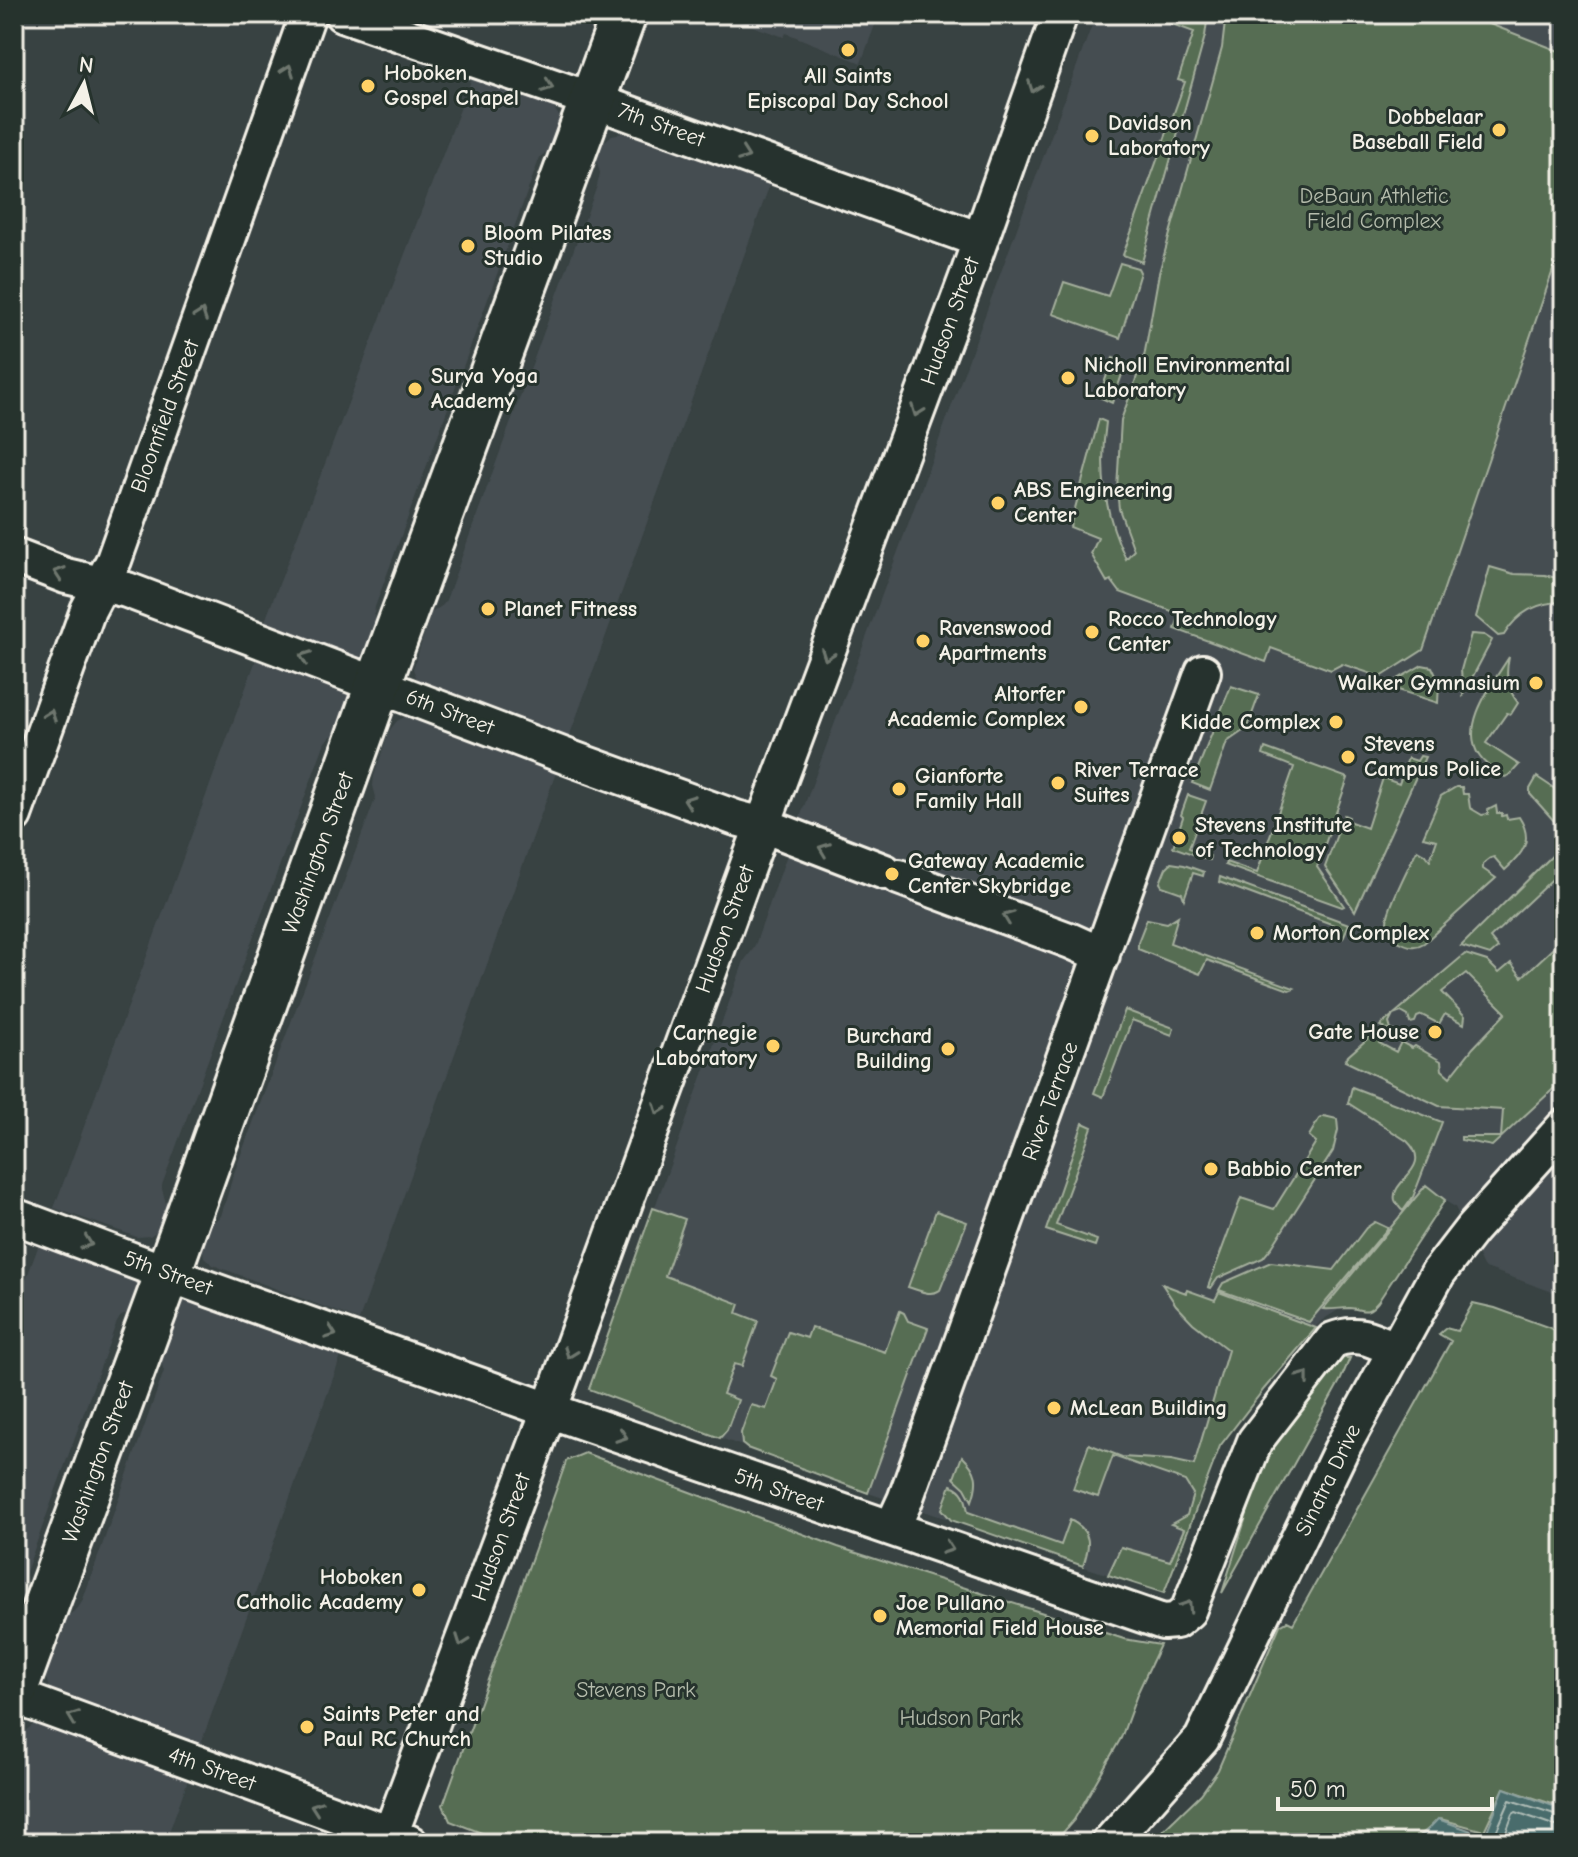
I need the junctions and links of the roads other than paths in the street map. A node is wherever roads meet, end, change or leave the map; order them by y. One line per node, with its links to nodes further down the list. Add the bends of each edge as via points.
1 (308, 14): 8 (street, Bloomfield Street, one-way to 1)
2 (342, 14): 5 (street, 7th Street, one-way to 5)
3 (624, 14): 5 (main road, Washington Street)
4 (1060, 14): 6 (street, Hudson Street, one-way to 6)
5 (592, 100): 6 (street, 7th Street, one-way to 6); 10 (main road, Washington Street)
6 (980, 240): 12 (street, Hudson Street, one-way to 12)
7 (14, 556): 8 (street, 6th Street, one-way to 7)
8 (101, 584): 10 (street, 6th Street, one-way to 8); 11 (street, Bloomfield Street, one-way to 8)
9 (1203, 672): 13 (street, River Terrace)
10 (378, 685): 12 (street, 6th Street, one-way to 10); 16 (main road, Washington Street)
11 (14, 815)
12 (763, 825): 13 (street, 6th Street, one-way to 12); 18 (street, Hudson Street, one-way to 18)
13 (1102, 955): 19 (street, River Terrace)
14 (1564, 1127): 17 (street, Sinatra Drive, via 1447,1259)
15 (14, 1216): 16 (street, 5th Street, one-way to 16)
16 (168, 1273): 18 (street, 5th Street, one-way to 18); 20 (main road, Washington Street)
17 (1396, 1350): 19 (street, 5th Street, one-way to 17, via 1163,1622 1176,1621 1188,1611 1255,1441 1333,1340 1365,1336); 22 (street, Sinatra Drive, via 1341,1450 1202,1739)
18 (549, 1410): 19 (street, 5th Street, one-way to 19); 21 (street, Hudson Street, one-way to 21)
19 (892, 1528)
20 (14, 1694): 21 (street, 4th Street, one-way to 20)
21 (396, 1840)
22 (1109, 1843)

